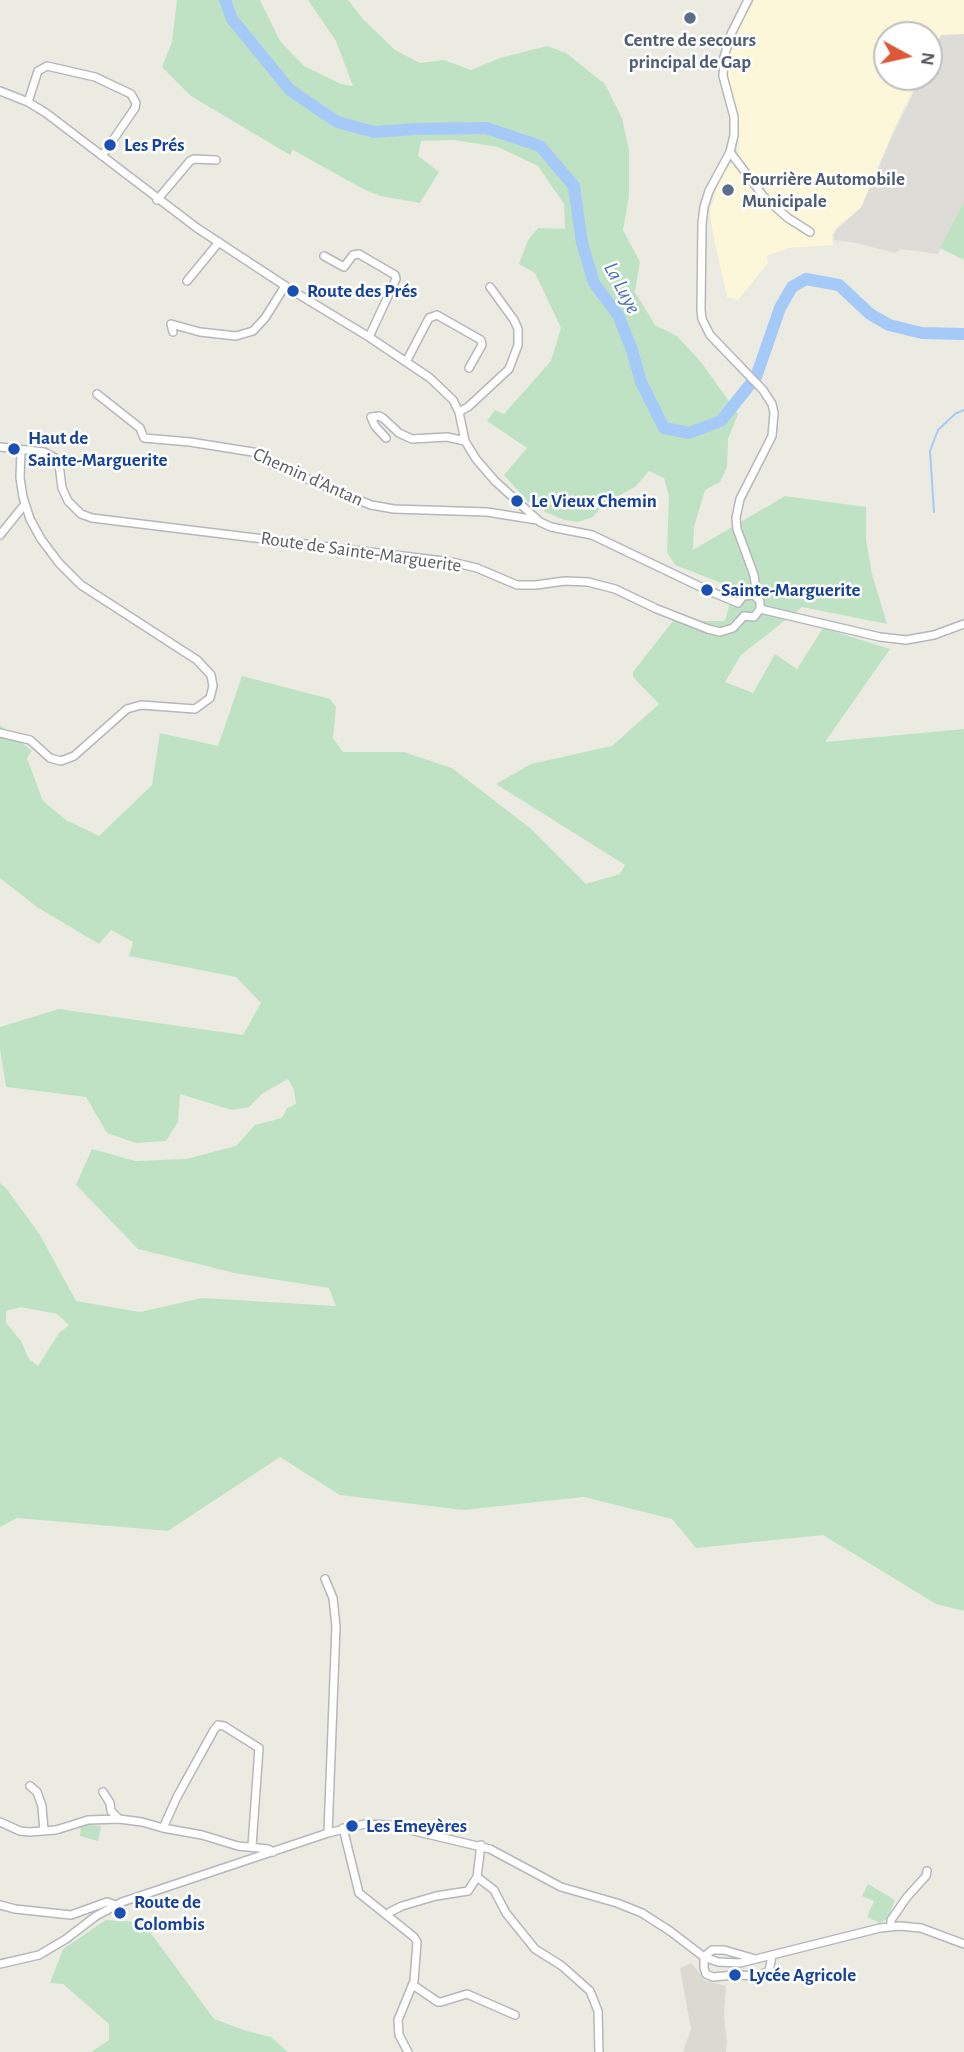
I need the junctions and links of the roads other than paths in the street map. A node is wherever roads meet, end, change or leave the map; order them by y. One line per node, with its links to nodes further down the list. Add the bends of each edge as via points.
1 (748, 0): 4 (street, via 728,41 723,64 734,117)
2 (0, 91): 3 (street)
3 (28, 102): 5 (street); 5 (street, via 38,71 47,66 95,77 131,94 135,108)
4 (728, 155): 8 (street, via 764,197); 27 (street, via 704,207 701,310 710,335 772,404 775,424 740,499 736,518)
5 (102, 156): 7 (street)
6 (216, 160): 7 (street, via 190,161)
7 (157, 200): 9 (street)
8 (810, 232)
9 (219, 242): 11 (street); 12 (street)
10 (324, 256): 15 (street, via 344,267 359,254 395,275)
11 (187, 281)
12 (285, 286): 14 (street, via 253,331 236,335 200,332 171,324); 15 (street)
13 (490, 287): 19 (street, via 514,320 518,345 509,369)
14 (173, 332)
15 (369, 337): 16 (street)
16 (405, 362): 17 (street, via 429,318 437,315 481,340); 19 (street, via 442,388)
17 (469, 368)
18 (97, 394): 25 (street, Chemin d'Antan, via 140,428 144,438 258,453 271,464 371,505)
19 (459, 412): 21 (street)
20 (386, 438): 21 (street, via 371,417 383,418 412,439)
21 (465, 441): 25 (street, via 495,481)
22 (0, 447): 23 (street, Route de Sainte-Marguerite)
23 (21, 450): 24 (street); 32 (street, Route de Sainte-Marguerite, via 55,458 68,501 81,514 92,517 452,562 517,585 588,582 720,632 733,628)
24 (25, 504): 26 (street); 34 (street, via 41,539 81,585 197,660 211,675 213,686 210,698 195,709 141,705 127,709 74,756 61,761 50,758 30,740)
25 (537, 520): 30 (street, via 592,535)
26 (0, 535)
27 (754, 575): 28 (street); 29 (street)
28 (747, 595): 29 (street); 30 (street)
29 (757, 597): 31 (street)
30 (738, 603): 32 (street)
31 (760, 609): 32 (street, via 754,617); 33 (street, via 906,640)
32 (744, 616)
33 (964, 624)
34 (0, 733)
35 (325, 1579): 43 (street, via 336,1626)
36 (30, 1786): 42 (street, via 42,1806)
37 (103, 1792): 38 (street)
38 (119, 1819): 40 (street); 42 (street, via 88,1820)
39 (0, 1822): 42 (street, via 20,1831)
40 (163, 1828): 45 (street); 45 (street, via 214,1730 224,1726 259,1748)
41 (343, 1828): 43 (street); 44 (street, via 379,1824); 51 (street, via 357,1890)
42 (44, 1831)
43 (328, 1833): 46 (street)
44 (481, 1845): 48 (street); 55 (street, via 561,1887 642,1913)
45 (252, 1846): 46 (street)
46 (273, 1852): 50 (street)
47 (927, 1871): 52 (street, via 891,1920)
48 (477, 1877): 51 (street, via 468,1891 402,1906); 61 (street, via 494,1890 535,1949 590,1992 598,2011)
49 (0, 1905): 50 (street, via 71,1915 107,1902)
50 (116, 1905): 57 (street, via 39,1955)
51 (388, 1916): 58 (street, via 417,1942)
52 (891, 1927): 53 (street, via 921,1928); 54 (street)
53 (964, 1944)
54 (772, 1956): 55 (street, via 769,1971 753,1976 709,1976); 56 (street)
55 (705, 1957): 56 (street, via 733,1964); 56 (street, via 718,1949)
56 (763, 1958)
57 (0, 1965)
58 (413, 1984): 59 (street, via 438,2002 467,1994); 60 (street, via 398,2021)
59 (515, 2015)
60 (408, 2052)
61 (599, 2052)

